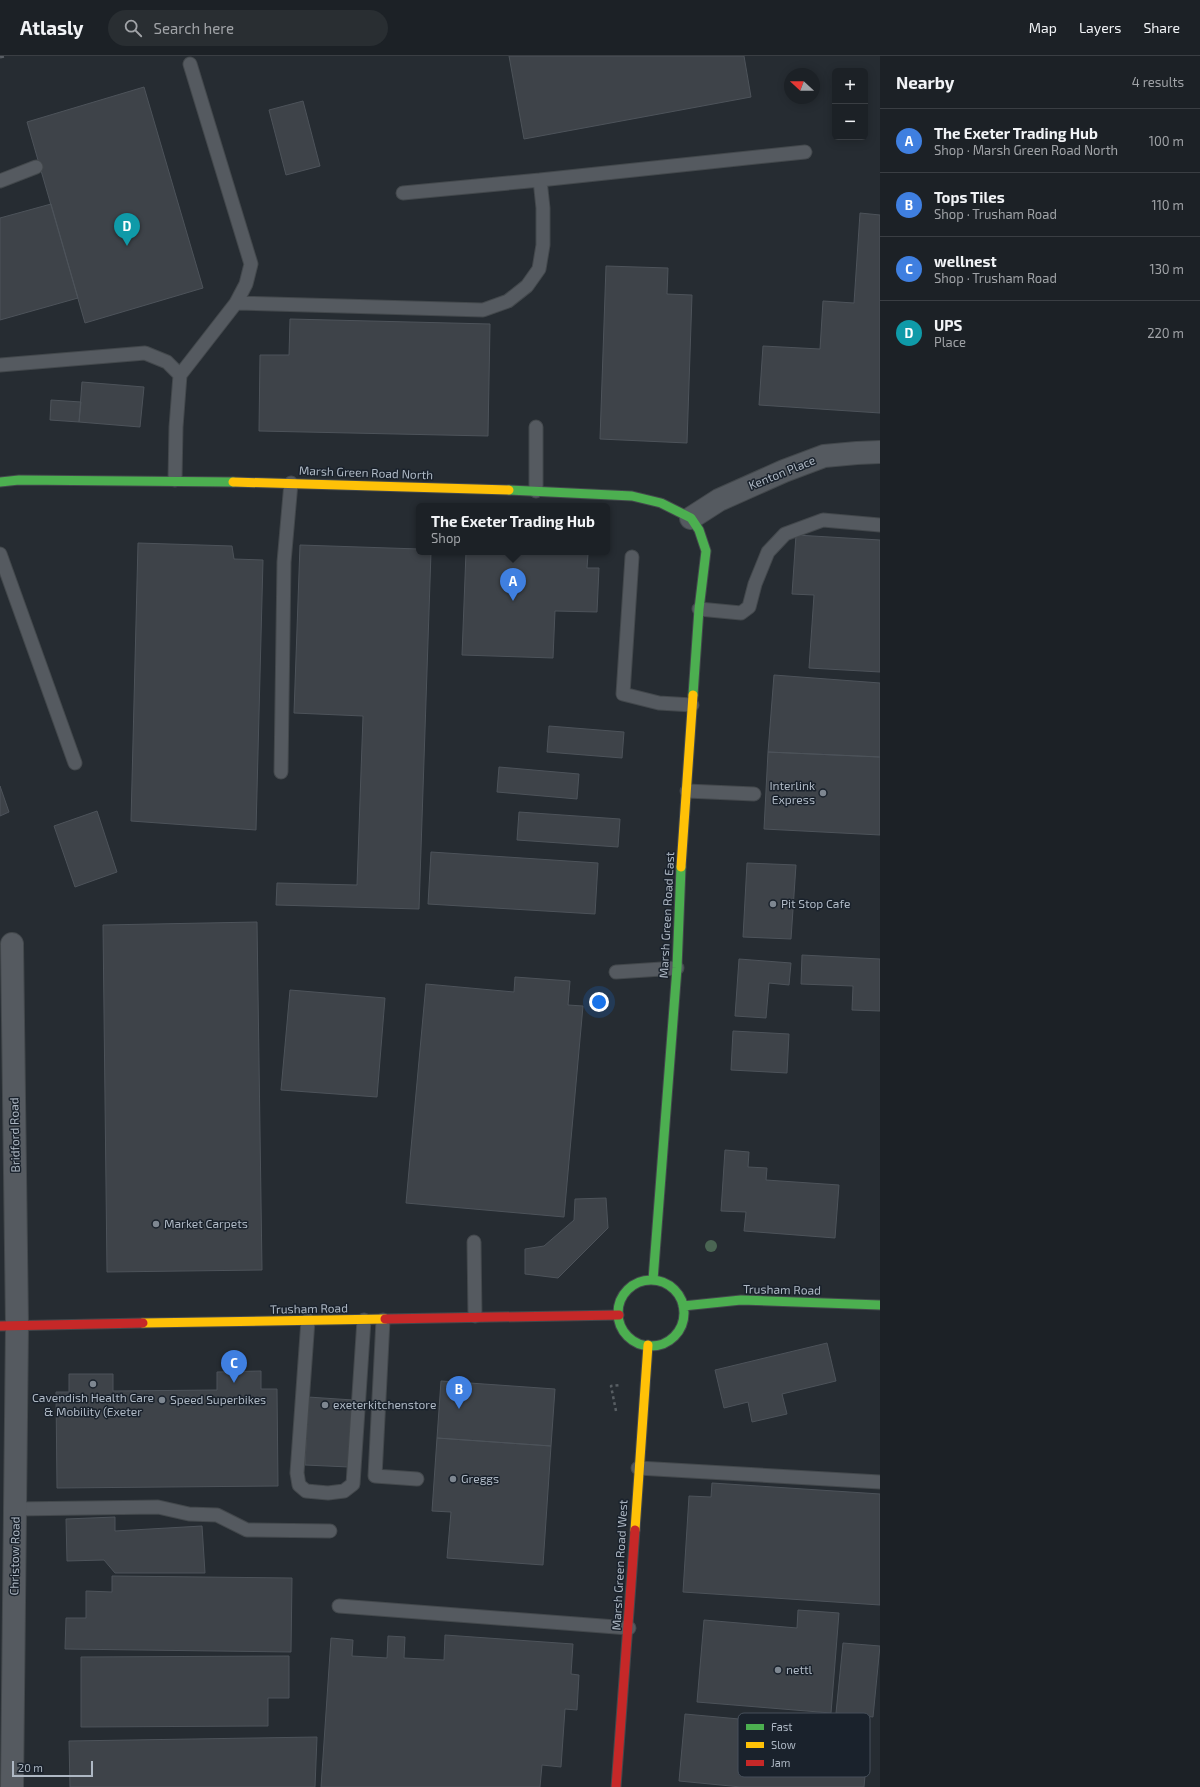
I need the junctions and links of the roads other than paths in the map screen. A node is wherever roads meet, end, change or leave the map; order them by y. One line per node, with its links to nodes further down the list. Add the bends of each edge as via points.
1 (190, 64): 7 (lane, via 251,264 246,284)
2 (805, 152): 4 (lane)
3 (36, 168): 5 (lane)
4 (540, 180): 6 (lane); 7 (lane, via 543,237 540,269 528,286 508,301 483,310)
5 (0, 181)
6 (403, 193)
7 (236, 303): 9 (lane)
8 (0, 365): 9 (lane, via 145,353 167,362)
9 (180, 375): 12 (lane)
10 (536, 427): 15 (lane)
11 (880, 452): 16 (street, Kenton Place, via 824,456 719,500)
12 (174, 480): 13 (street, Marsh Green Road North); 14 (street, Marsh Green Road North)
13 (0, 482)
14 (291, 483): 15 (street, Marsh Green Road North); 23 (lane, via 284,562)
15 (536, 492): 16 (street, Marsh Green Road North, via 632,496 661,503)
16 (691, 518): 20 (street, Marsh Green Road East, via 699,530 706,551)
17 (880, 525): 20 (lane, via 823,520 785,534 768,552 755,584 750,607 742,613)
18 (0, 554): 22 (lane)
19 (632, 557): 21 (lane, via 623,694 659,703)
20 (699, 608): 21 (street, Marsh Green Road East)
21 (692, 704): 24 (street, Marsh Green Road East)
22 (75, 763)
23 (281, 772)
24 (687, 791): 25 (lane); 27 (street, Marsh Green Road East)
25 (754, 794)
26 (12, 944): 38 (street, Bridford Road)
27 (677, 968): 28 (lane); 30 (street, Marsh Green Road East)
28 (616, 972)
29 (474, 1242): 34 (lane)
30 (653, 1280): 32 (street, via 670,1286 678,1294); 33 (street, via 637,1283 628,1290 621,1299)
31 (880, 1305): 32 (street, Trusham Road, via 741,1300)
32 (683, 1306): 39 (street, via 684,1315 675,1336 665,1343)
33 (619, 1315): 34 (street, Trusham Road); 39 (street, via 619,1322 625,1332 633,1340)
34 (475, 1316): 37 (street, Trusham Road)
35 (308, 1320): 36 (street, Trusham Road); 36 (lane, via 298,1479 299,1485 306,1491 328,1493 344,1491 353,1484); 38 (street, Trusham Road)
36 (364, 1320): 37 (street, Trusham Road)
37 (383, 1320): 41 (lane, via 375,1476)
38 (9, 1326): 43 (street, Christow Road)
39 (648, 1345): 40 (street, Marsh Green Road West)
40 (638, 1468): 42 (lane); 46 (street, Marsh Green Road West)
41 (417, 1479)
42 (880, 1482)
43 (15, 1509): 44 (lane, via 158,1507 189,1514 217,1515 248,1530); 47 (street, Christow Road)
44 (330, 1531)
45 (339, 1606): 46 (lane)
46 (629, 1628): 48 (street, Marsh Green Road West)
47 (12, 1787)
48 (616, 1787)

